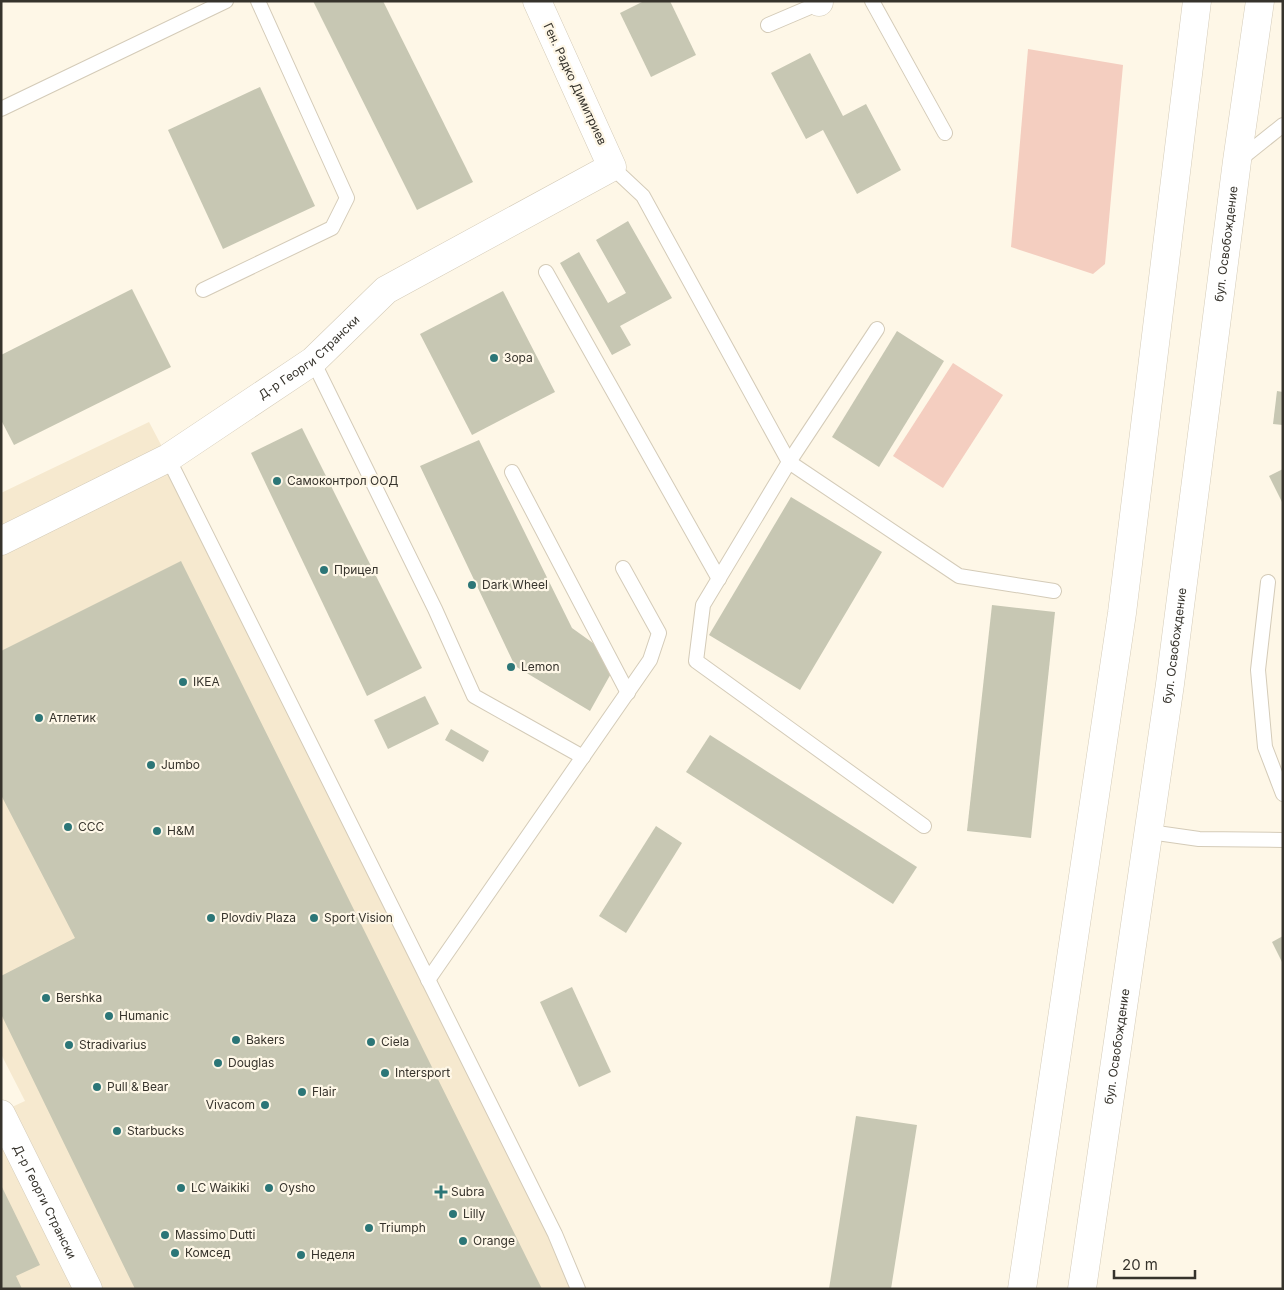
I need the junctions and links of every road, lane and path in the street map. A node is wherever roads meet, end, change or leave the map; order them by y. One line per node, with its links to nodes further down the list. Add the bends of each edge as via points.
1 (226, 1): 9 (lane)
2 (258, 1): 15 (lane, via 346,198 332,228)
3 (537, 1): 13 (main road, Ген. Радко Димитриев)
4 (872, 1): 11 (lane)
5 (1197, 1): 36 (main road, via 1122,613)
6 (1260, 1): 12 (main road, бул. Освобождение)
7 (821, 2): 8 (lane)
8 (768, 25)
9 (1, 109)
10 (1283, 125): 12 (lane)
11 (945, 133)
12 (1237, 162): 30 (main road, бул. Освобождение)
13 (612, 167): 17 (main road, Д-р Георги Странски, via 386,290); 19 (lane, via 643,196)
14 (546, 272): 23 (lane)
15 (203, 290)
16 (877, 329): 19 (lane)
17 (313, 362): 18 (main road, Д-р Георги Странски); 27 (lane, via 435,609 474,696)
18 (168, 458): 21 (main road, Д-р Георги Странски); 32 (lane)
19 (789, 462): 23 (lane); 25 (lane, via 959,576)
20 (512, 472): 26 (lane)
21 (1, 541)
22 (622, 568): 26 (lane, via 659,633 650,660)
23 (719, 579): 29 (lane, via 703,605 696,661)
24 (1268, 582): 28 (lane, via 1258,670 1266,747)
25 (1054, 590)
26 (628, 692): 27 (lane)
27 (583, 757): 32 (lane)
28 (1283, 794)
29 (924, 826)
30 (1150, 832): 31 (lane, via 1199,838); 37 (main road, бул. Освобождение)
31 (1283, 840)
32 (428, 980): 35 (lane)
33 (1, 1114): 34 (main road, Д-р Георги Странски)
34 (88, 1289)
35 (578, 1289)
36 (1022, 1289)
37 (1082, 1289)

